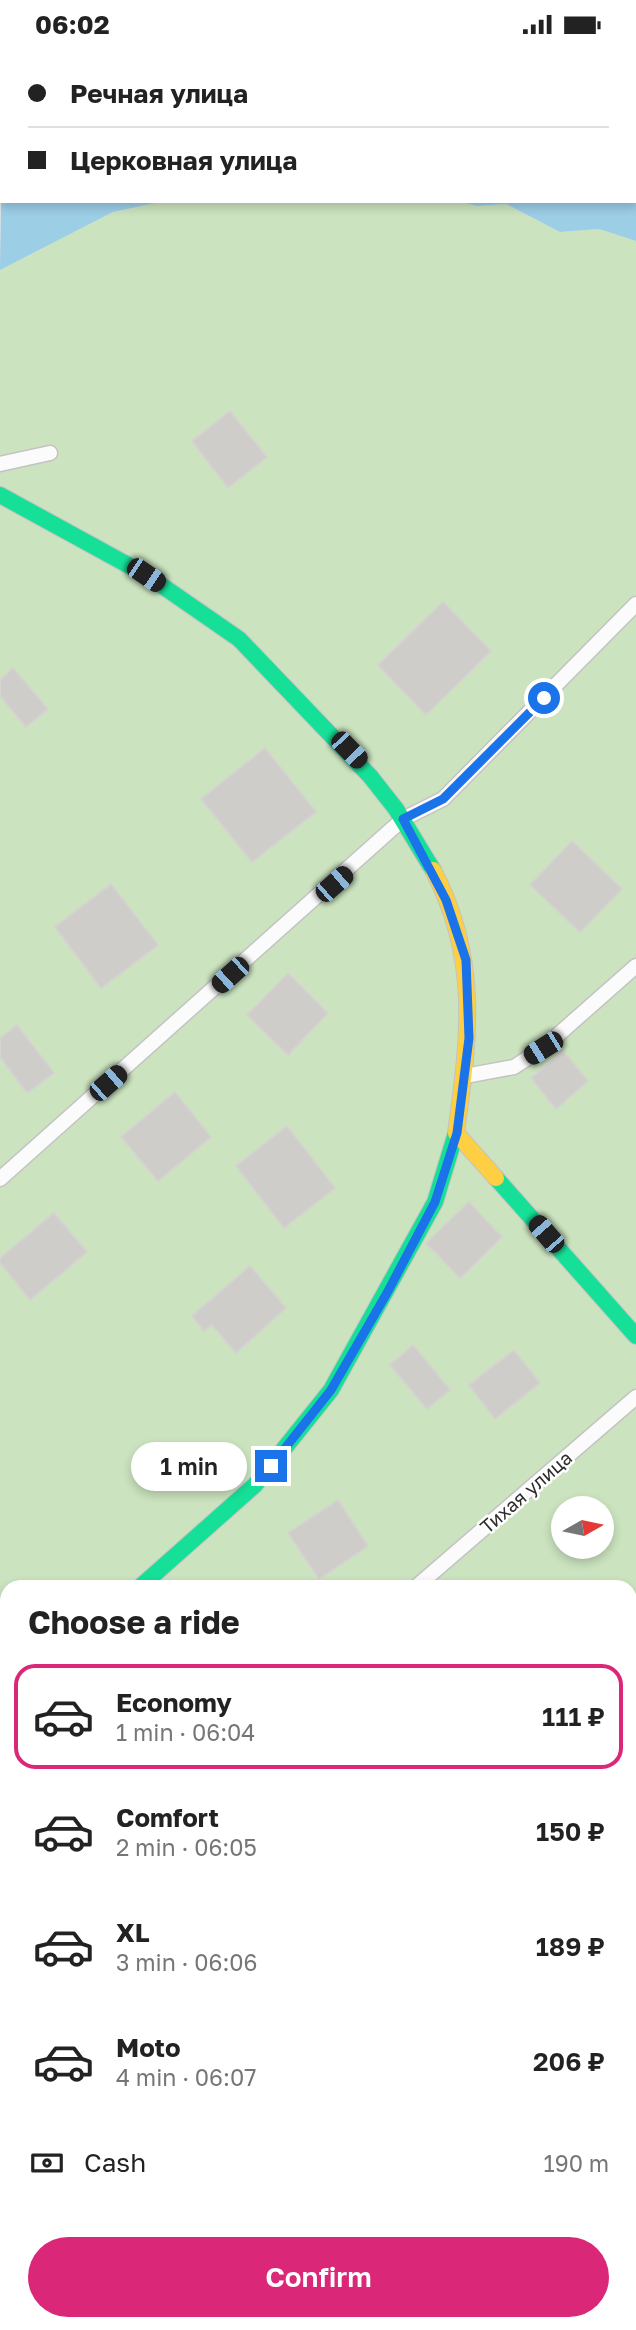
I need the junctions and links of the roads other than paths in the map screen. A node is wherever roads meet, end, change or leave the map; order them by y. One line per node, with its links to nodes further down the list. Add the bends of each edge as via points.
1 (50, 453): 2 (lane)
2 (0, 464)
3 (0, 495): 5 (street, via 146,575 232,633 366,768)
4 (636, 604): 5 (lane, via 443,799)
5 (403, 819): 7 (street, via 446,900 466,960 469,1038); 9 (lane)
6 (636, 966): 7 (lane, via 543,1048 514,1067)
7 (464, 1076): 8 (street)
8 (457, 1133): 10 (street); 12 (street, via 435,1202 331,1390 256,1485)
9 (0, 1179)
10 (636, 1336)
11 (636, 1397): 13 (lane, Тихая улица)
12 (148, 1580)
13 (424, 1580)

